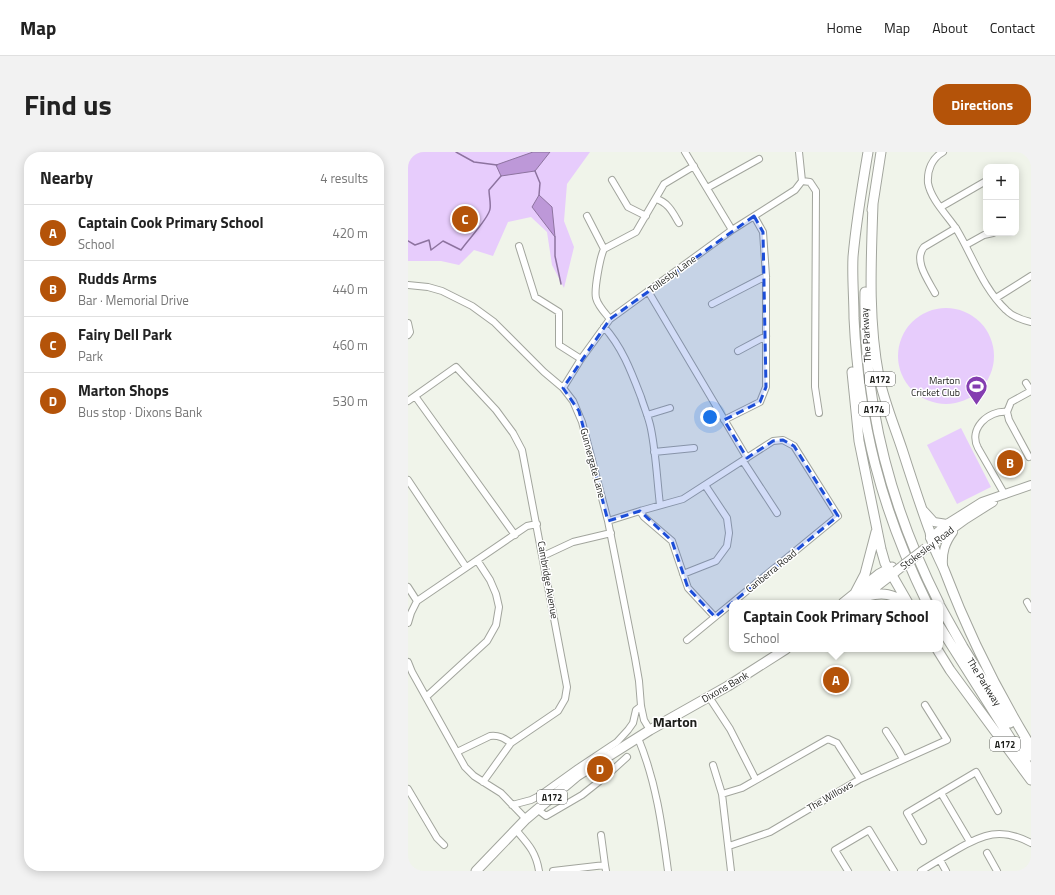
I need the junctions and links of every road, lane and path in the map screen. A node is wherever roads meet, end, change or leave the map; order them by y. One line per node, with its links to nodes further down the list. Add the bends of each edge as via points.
1 (687, 152): 7 (street)
2 (799, 152): 9 (street)
3 (868, 152): 25 (highway, The Parkway / A174)
4 (881, 152): 13 (highway, The Parkway / A174)
5 (943, 152): 14 (street, via 932,161 928,176 930,190)
6 (759, 159): 11 (street)
7 (694, 166): 11 (street); 12 (street, via 664,184)
8 (612, 180): 16 (street, via 628,207)
9 (802, 181): 17 (street, Tollesby Lane, via 795,190); 47 (street, via 810,182 816,191 815,387)
10 (983, 183): 14 (street)
11 (707, 188): 20 (street)
12 (656, 199): 16 (street); 18 (street, via 669,206)
13 (873, 204): 62 (highway, A172, via 870,275 875,353 886,403); 86 (highway, The Parkway / A174, via 867,247 865,304 867,362 871,390 881,448 897,503 919,561)
14 (941, 207): 19 (street)
15 (587, 216): 24 (street)
16 (646, 216): 24 (street, via 636,232)
17 (754, 216): 20 (street, Tollesby Lane); 26 (street, via 763,232)
18 (679, 223)
19 (956, 228): 22 (street); 30 (street, via 924,247 919,256 924,273)
20 (732, 230): 29 (street, Tollesby Lane)
21 (983, 236): 22 (street)
22 (966, 245): 31 (street)
23 (519, 246): 40 (street, via 535,297 558,312 559,345)
24 (604, 249): 33 (street, via 596,298)
25 (853, 267): 69 (highway, A174, via 850,340 854,395 859,441); 85 (highway, The Parkway / A174, via 858,380 868,440 892,523)
26 (766, 276): 32 (street); 38 (street)
27 (1031, 276): 31 (street)
28 (408, 285): 42 (street, Gunnergate Lane, via 442,291 472,306 494,322)
29 (648, 291): 33 (street, Tollesby Lane); 50 (street)
30 (935, 293)
31 (996, 298): 34 (street, via 1015,317)
32 (712, 304)
33 (610, 319): 36 (street, Tollesby Lane)
34 (1031, 322)
35 (408, 324): 37 (street)
36 (604, 327): 40 (street, Tollesby Lane); 49 (street, via 631,369)
37 (408, 335)
38 (766, 336): 39 (street); 50 (street, via 766,387 760,402)
39 (738, 351)
40 (581, 359): 42 (street, Tollesby Lane)
41 (1026, 383): 43 (street)
42 (563, 388): 65 (street, Gunnergate Lane, via 579,411)
43 (1031, 391): 48 (street, via 1011,402)
44 (415, 396): 45 (street); 66 (street, Cambridge Avenue, via 456,367 496,410 522,450); 71 (street)
45 (408, 401)
46 (670, 408): 49 (street)
47 (819, 412)
48 (1007, 412): 53 (street); 60 (street, via 996,413 983,421 978,426 975,436 978,448)
49 (647, 414): 54 (street)
50 (724, 420): 56 (street)
51 (1031, 445): 53 (street)
52 (694, 448): 54 (street)
53 (1025, 448): 55 (street)
54 (654, 452): 61 (street)
55 (1029, 457)
56 (745, 459): 59 (street); 64 (street); 82 (street, Canberra Road, via 773,441 783,440 794,446 838,516)
57 (408, 480): 76 (street)
58 (1031, 485): 60 (main road, Stokesley Road)
59 (705, 486): 61 (street, via 683,499); 78 (street, via 727,518 728,546 716,562)
60 (1004, 495): 67 (main road, Stokesley Road, via 982,502); 68 (main road, Stokesley Road)
61 (660, 505): 63 (street)
62 (921, 507): 67 (main road, A172, via 934,522); 72 (highway, A172)
63 (640, 511): 65 (street); 78 (street, via 672,541)
64 (777, 512)
65 (608, 521): 70 (street, Gunnergate Lane)
66 (537, 524): 71 (street, via 527,526); 73 (street, Cambridge Avenue)
67 (947, 524): 72 (main road, Stokesley Road)
68 (958, 525): 72 (main road, Stokesley Road); 75 (main road, via 944,546)
69 (877, 530): 77 (highway, A174, via 884,563); 81 (highway, A174, via 865,574)
70 (611, 533): 73 (street, via 573,542); 102 (street, Gunnergate Lane, via 639,681)
71 (514, 535): 74 (street)
72 (928, 543): 75 (highway); 77 (highway, Stokesley Road)
73 (543, 556): 106 (street, Cambridge Avenue, via 567,687 565,699 558,711)
74 (477, 560): 76 (street); 99 (street, via 496,594 499,607 496,625 487,641)
75 (943, 566): 107 (highway, via 960,612 997,690)
76 (466, 567): 87 (street)
77 (892, 570): 80 (highway, Stokesley Road); 81 (highway); 84 (highway)
78 (683, 574): 92 (street, via 688,588)
79 (408, 587): 87 (street)
80 (864, 596): 81 (highway, Stokesley Road); 83 (highway, via 888,594)
81 (854, 599)
82 (736, 600)
83 (902, 600)
84 (906, 600)
85 (926, 600)
86 (938, 600)
87 (417, 601): 93 (street)
88 (1027, 602): 90 (street)
89 (729, 606): 92 (street, Canberra Road)
90 (1031, 609)
91 (943, 611): 110 (highway, The Parkway)
92 (715, 617): 95 (street, Canberra Road)
93 (408, 623)
94 (943, 632): 113 (highway, The Parkway)
95 (687, 640)
96 (781, 652): 100 (highway, Dixons Bank / A172)
97 (939, 652): 116 (highway, A172)
98 (408, 662): 99 (street)
99 (426, 697): 108 (street)
100 (710, 697): 103 (highway, Dixons Bank / A172); 115 (street)
101 (925, 705): 111 (street, via 947,740)
102 (641, 706): 103 (street, Gunnergate Lane, via 644,720); 121 (street, via 636,710 633,723 617,742 539,796)
103 (650, 730): 105 (highway, Dixons Bank / A172)
104 (886, 731): 111 (street)
105 (638, 738): 122 (highway, Dixons Bank / A172, via 578,776); 138 (street, via 645,753 658,803)
106 (511, 743): 108 (street, via 503,737 490,736); 117 (street, Cambridge Avenue)
107 (1031, 747)
108 (457, 752): 117 (street, via 465,767)
109 (624, 756): 122 (street, via 606,776 582,795 546,816)
110 (1031, 756)
111 (902, 759): 114 (street)
112 (713, 765): 119 (street)
113 (1031, 771)
114 (860, 779): 115 (street, The Willows, via 837,743 828,739); 131 (street, The Willows, via 770,832)
115 (756, 780): 119 (street, The Willows, via 742,788)
116 (1031, 780)
117 (483, 782): 121 (street, via 501,793)
118 (941, 793): 123 (street, via 976,772); 127 (street, via 907,813); 128 (street)
119 (722, 794): 131 (street)
120 (409, 795): 130 (street)
121 (512, 805): 124 (street)
122 (538, 809): 124 (highway, Dixons Bank / A172)
123 (998, 811)
124 (526, 819): 125 (highway, Dixons Bank / A172)
125 (516, 830): 135 (highway, Dixons Bank / A172); 136 (street, via 530,846)
126 (601, 835): 134 (street)
127 (923, 841)
128 (970, 842): 129 (street, via 985,835 1004,833); 133 (street)
129 (1031, 843)
130 (444, 845)
131 (730, 846): 139 (street)
132 (987, 853): 144 (street)
133 (940, 860): 142 (street); 143 (street)
134 (606, 868): 137 (street)
135 (476, 871)
136 (539, 871)
137 (553, 871)
138 (668, 871)
139 (732, 871)
140 (848, 871): 141 (street, via 835,850 869,830)
141 (894, 871)
142 (920, 871)
143 (946, 871)
144 (997, 871)

